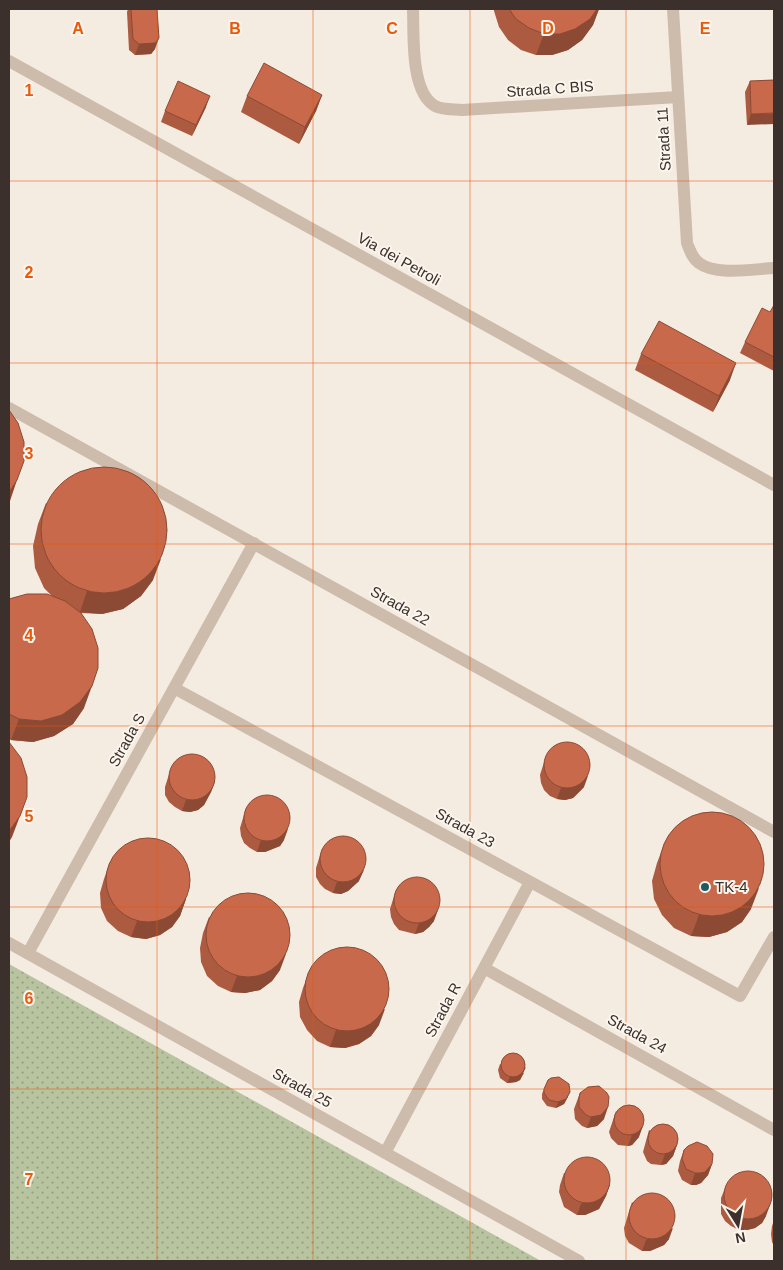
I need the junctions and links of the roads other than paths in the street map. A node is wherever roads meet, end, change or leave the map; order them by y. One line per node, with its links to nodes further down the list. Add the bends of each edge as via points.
1 (413, 9): 4 (street, Strada C BIS, via 420,88 436,106 462,110)
2 (673, 9): 4 (street, Strada 11)
3 (9, 61): 7 (street, Via dei Petroli)
4 (678, 97): 5 (street, Strada 11, via 687,243 692,256 708,268 722,271)
5 (774, 268)
6 (9, 408): 8 (street, Strada 22)
7 (774, 485)
8 (254, 543): 9 (street, Strada S); 10 (street, Strada 22)
9 (174, 688): 11 (street, Strada 23); 14 (street, Strada S)
10 (774, 832)
11 (530, 882): 12 (street, Strada 23, via 740,996); 15 (street, Strada R)
12 (774, 936)
13 (9, 943): 14 (street, Strada 25)
14 (28, 953): 17 (street, Strada 25)
15 (484, 968): 16 (street, Strada 24); 17 (street, Strada R)
16 (774, 1130)
17 (385, 1153): 18 (street, Strada 25)
18 (580, 1261)

